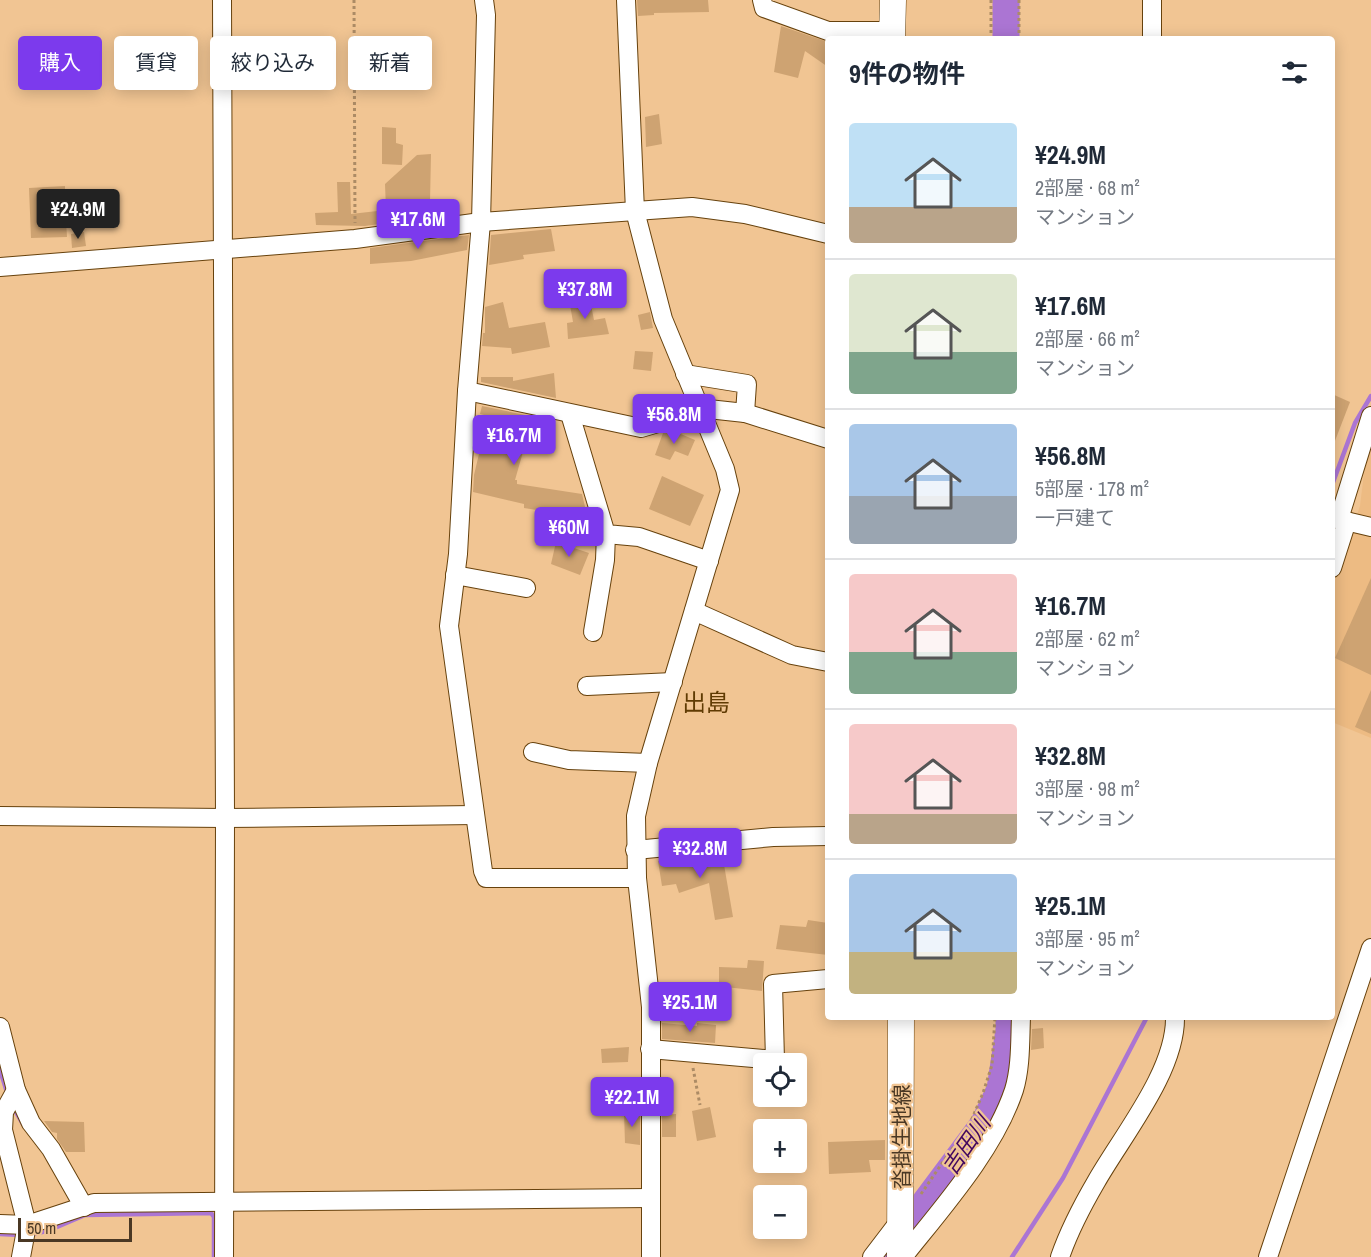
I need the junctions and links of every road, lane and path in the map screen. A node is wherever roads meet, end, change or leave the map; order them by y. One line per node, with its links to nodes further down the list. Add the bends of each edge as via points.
1 (222, 0): 18 (street)
2 (354, 0): 17 (path)
3 (484, 0): 15 (street)
4 (626, 0): 14 (street)
5 (762, 0): 10 (street, via 764,8 828,31)
6 (893, 0): 10 (main road)
7 (991, 0): 11 (path)
8 (1019, 0): 12 (path)
9 (1152, 0): 13 (street)
10 (892, 35)
11 (991, 36)
12 (1019, 36)
13 (1152, 36)
14 (635, 211): 15 (street); 16 (street, via 692,207 745,214); 20 (street, via 663,319)
15 (481, 222): 17 (street); 21 (street)
16 (825, 233)
17 (355, 239): 18 (street)
18 (223, 248): 19 (street); 43 (street)
19 (0, 267)
20 (685, 375): 22 (street); 23 (street, via 747,384)
21 (467, 391): 24 (street); 32 (street)
22 (697, 403): 23 (street); 24 (street, via 641,428); 31 (street, via 730,490)
23 (744, 413): 26 (street)
24 (570, 414): 29 (street)
25 (1371, 416): 27 (street)
26 (825, 438)
27 (1340, 520): 28 (street); 30 (street)
28 (1371, 527)
29 (606, 534): 31 (street, via 639,537); 35 (street)
30 (1335, 550)
31 (709, 561): 34 (street)
32 (455, 575): 33 (street); 41 (street, via 449,626)
33 (526, 588)
34 (694, 611): 36 (street, via 792,655); 37 (street)
35 (593, 632)
36 (825, 661)
37 (672, 682): 38 (street); 40 (street)
38 (588, 686)
39 (532, 752): 40 (street, via 569,760)
40 (648, 763): 45 (street, via 636,816)
41 (475, 815): 43 (street); 46 (street, via 486,878)
42 (0, 816): 43 (street)
43 (225, 818): 59 (street)
44 (825, 836): 45 (street)
45 (635, 850): 46 (street)
46 (637, 879): 54 (street, via 651,1008)
47 (1371, 948): 70 (street)
48 (825, 979): 55 (street, via 773,984 775,1060)
49 (901, 1020): 61 (main road, 沓掛生地線)
50 (995, 1020): 61 (path, via 992,1065 971,1121)
51 (1021, 1020): 68 (street, via 1014,1088 1004,1115 953,1192)
52 (1174, 1020): 69 (street, via 1167,1059 1095,1183)
53 (0, 1027): 56 (street)
54 (650, 1049): 55 (street); 58 (street)
55 (690, 1054): 57 (path)
56 (16, 1090): 60 (street, via 31,1123 51,1149); 63 (street, via 4,1112 3,1130)
57 (700, 1105)
58 (650, 1198): 59 (street); 66 (street)
59 (224, 1202): 60 (street, via 94,1203); 65 (street)
60 (84, 1207): 63 (street)
61 (901, 1220): 67 (street); 68 (main road, 沓掛生地線)
62 (0, 1224): 63 (street)
63 (27, 1225): 64 (street)
64 (21, 1257)
65 (224, 1257)
66 (651, 1257)
67 (872, 1257)
68 (902, 1257)
69 (1060, 1257)
70 (1268, 1257)

